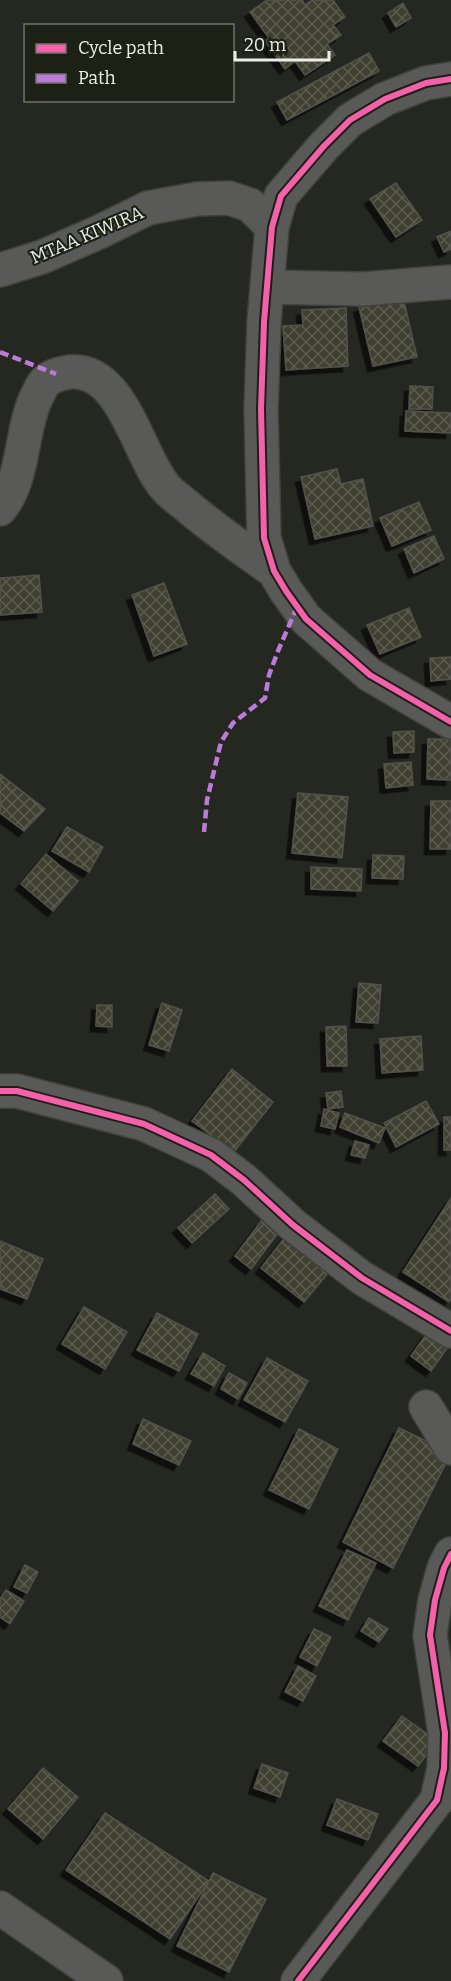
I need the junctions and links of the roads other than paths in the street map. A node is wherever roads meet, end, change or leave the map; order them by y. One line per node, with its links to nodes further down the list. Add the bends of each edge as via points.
1 (451, 79): 2 (street, via 426,83 386,99 350,120 281,196)
2 (272, 227): 3 (street, MTAA KIWIRA, via 250,205 228,198 197,199 148,208 42,257); 5 (street)
3 (0, 270)
4 (451, 282): 5 (street, via 363,289)
5 (268, 287): 7 (street, via 262,476 264,538)
6 (0, 509): 7 (street, via 17,472 32,409 43,383 56,374 75,372 92,376 111,391 166,488)
7 (274, 571): 8 (street, via 306,619 370,675)
8 (451, 722)
9 (0, 1091): 10 (street, via 17,1091 144,1124 211,1155 362,1278)
10 (451, 1331)
11 (426, 1407): 12 (street)
12 (451, 1448)
13 (451, 1554): 14 (street, via 435,1600 430,1635 445,1733)
14 (444, 1804): 17 (street)
15 (0, 1908): 16 (street)
16 (106, 1981)
17 (298, 1981)

